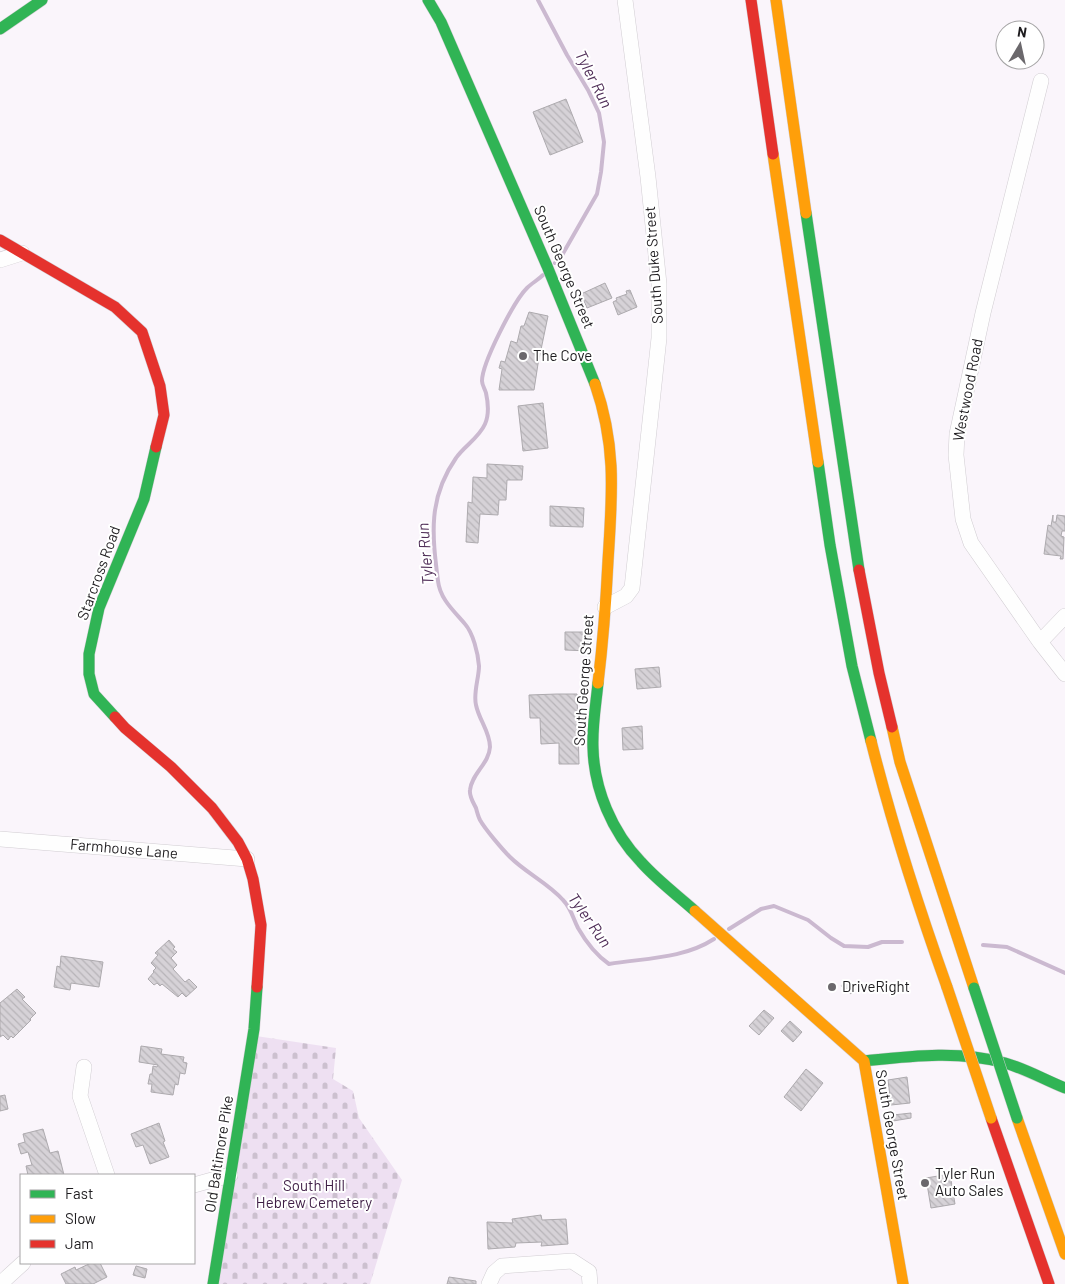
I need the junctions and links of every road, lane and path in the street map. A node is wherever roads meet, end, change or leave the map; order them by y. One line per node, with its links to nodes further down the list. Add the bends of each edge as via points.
1 (42, 0): 6 (main road)
2 (428, 0): 11 (main road, South George Street, via 441,22 543,256 598,391 607,424 613,477)
3 (625, 0): 11 (street, South Duke Street, via 659,284 659,338 632,588 626,596)
4 (751, 0): 31 (main road, bridge, via 828,535 852,666 883,789 917,902)
5 (776, 0): 24 (main road, bridge, via 861,585 879,673 900,762)
6 (0, 29)
7 (1041, 81): 13 (street, Westwood Road, via 983,313 957,434 956,455 963,519 971,543)
8 (0, 240): 9 (main road, Starcross Road)
9 (22, 253): 10 (street); 16 (main road, Starcross Road, via 115,306 142,332 160,386 164,416 144,499 99,608 89,654 94,694 125,728 212,808)
10 (0, 260)
11 (605, 607): 18 (main road, South George Street, via 593,738 594,766 613,824 642,863)
12 (1065, 616): 13 (street)
13 (1040, 642): 14 (street, Westwood Road)
14 (1065, 674)
15 (0, 839): 16 (street, Farmhouse Lane)
16 (247, 859): 17 (main road, Starcross Road, via 261,925)
17 (254, 1028): 22 (main road, Old Baltimore Pike)
18 (864, 1061): 20 (main road, via 965,1055 1006,1064); 30 (main road, South George Street)
19 (84, 1067): 21 (street, via 80,1096)
20 (1065, 1088)
21 (107, 1174)
22 (230, 1175): 23 (street); 27 (main road, Old Baltimore Pike)
23 (195, 1185)
24 (1065, 1254)
25 (22, 1264): 26 (street)
26 (0, 1284)
27 (212, 1284)
28 (489, 1284): 29 (street, via 502,1266 572,1261 589,1272)
29 (590, 1284)
30 (903, 1284)
31 (1049, 1284)

